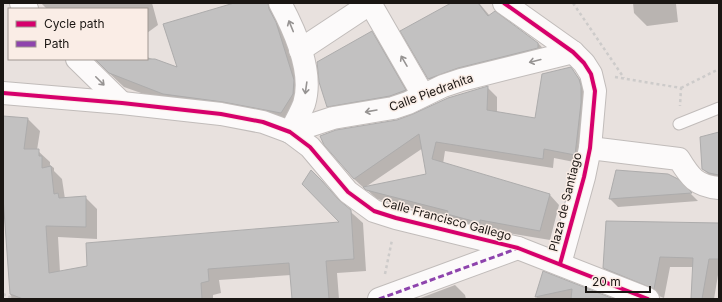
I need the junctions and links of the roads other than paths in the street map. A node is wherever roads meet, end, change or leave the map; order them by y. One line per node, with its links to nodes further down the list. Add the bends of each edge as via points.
1 (280, 3): 4 (street, one-way to 1)
2 (370, 3): 4 (street); 8 (street, one-way to 2)
3 (504, 3): 5 (street)
4 (300, 50): 12 (street, one-way to 12, via 307,80 304,104)
5 (573, 52): 8 (street, Calle Piedrahíta, one-way to 8, via 461,80); 13 (street, Plaza de Santiago, via 591,74 595,91)
6 (78, 60): 9 (street, one-way to 9)
7 (3, 93): 9 (street, Calle Francisco Gallego)
8 (423, 95): 12 (street, Calle Piedrahíta, one-way to 12, via 393,108 333,118)
9 (122, 103): 12 (street, Calle Francisco Gallego, via 221,114 263,122)
10 (719, 108): 11 (lane)
11 (680, 124)
12 (290, 132): 15 (street, Calle Francisco Gallego, via 310,147 348,192 374,211)
13 (590, 148): 14 (street, Plaza de Santiago, via 679,159 690,176); 16 (street, Plaza de Santiago)
14 (713, 188)
15 (518, 248): 16 (street, Calle Francisco Gallego); 17 (street)
16 (560, 264): 18 (street, Calle Francisco Gallego)
17 (380, 299)
18 (648, 299)

